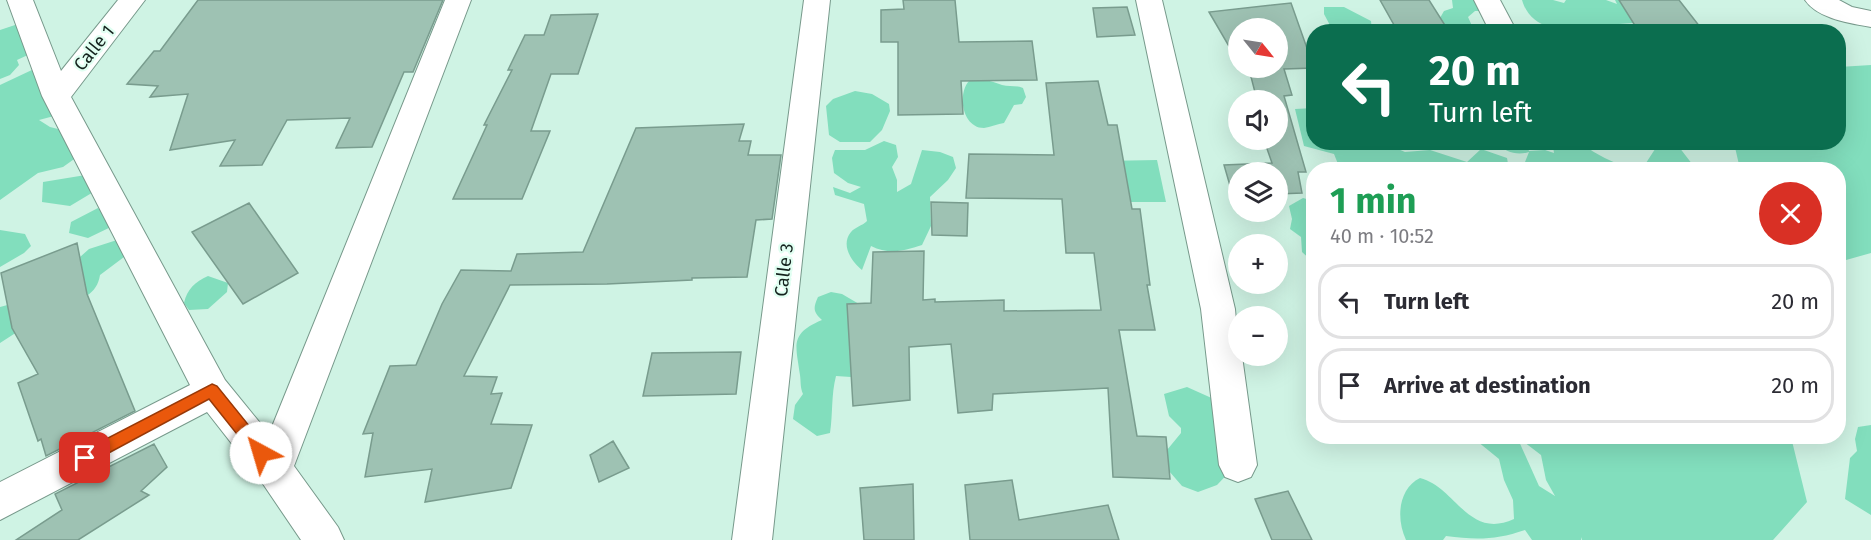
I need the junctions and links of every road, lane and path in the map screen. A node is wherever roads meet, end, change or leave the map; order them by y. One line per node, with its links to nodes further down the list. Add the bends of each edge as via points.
1 (132, 0): 10 (street, Calle 1)
2 (458, 0): 13 (street)
3 (816, 0): 16 (street, Calle 3)
4 (1149, 0): 12 (street, via 1218,309)
5 (1486, 0): 9 (street)
6 (1818, 0): 8 (street, via 1844,13)
7 (15, 12): 10 (street)
8 (1871, 19)
9 (1500, 24)
10 (56, 96): 11 (street)
11 (212, 391): 13 (street); 14 (street)
12 (1238, 465)
13 (274, 469): 15 (street)
14 (0, 502)
15 (324, 540)
16 (752, 540)

